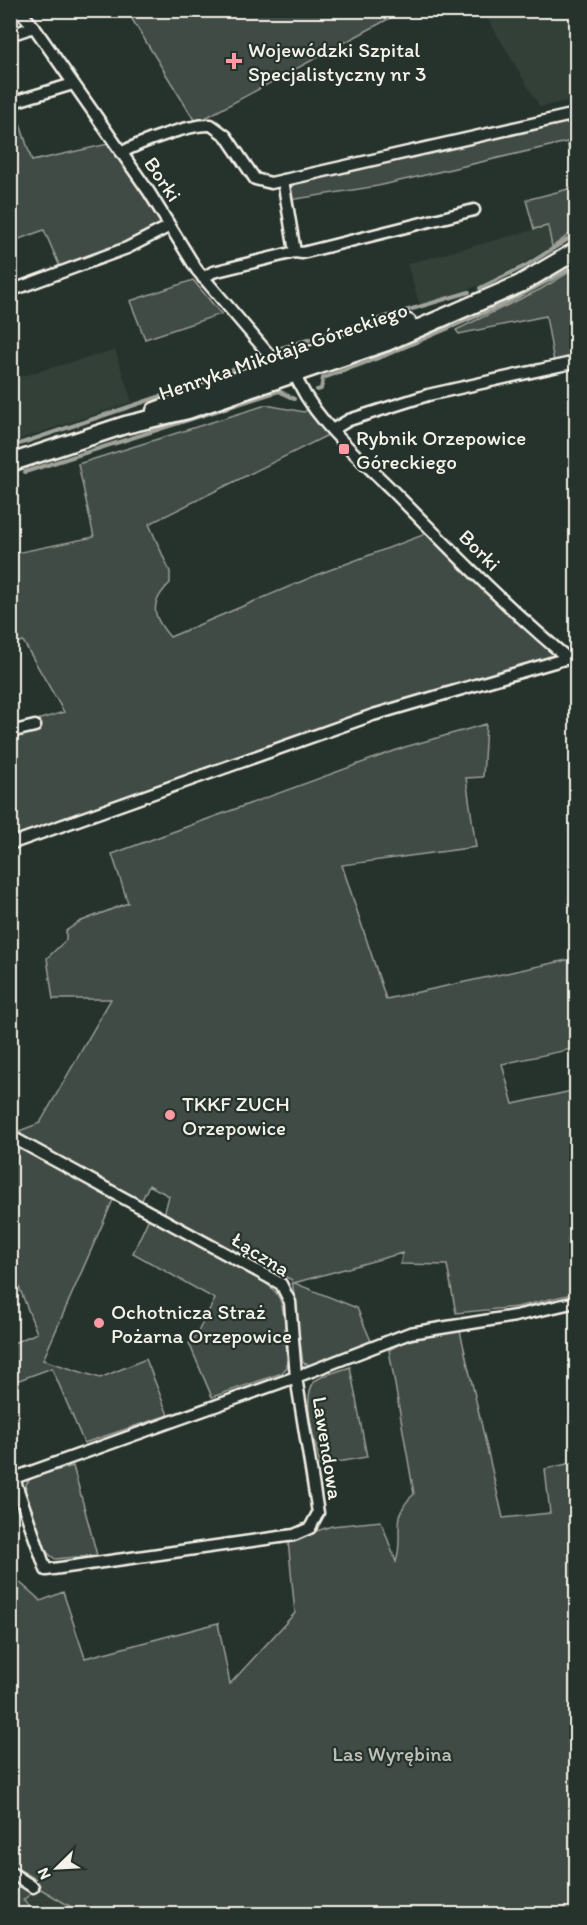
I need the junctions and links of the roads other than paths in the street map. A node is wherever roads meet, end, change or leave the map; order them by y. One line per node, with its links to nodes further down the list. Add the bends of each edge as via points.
1 (19, 10): 2 (street, Borki)
2 (34, 27): 3 (street); 4 (street, Borki)
3 (10, 35)
4 (73, 84): 5 (street); 7 (street, Borki)
5 (10, 103)
6 (576, 114): 8 (street)
7 (121, 153): 8 (street, via 133,146 212,125 223,133 255,179 267,183); 10 (street, Borki)
8 (283, 180): 12 (street)
9 (474, 210): 12 (street)
10 (170, 226): 13 (street, Borki); 14 (street, via 127,248)
11 (576, 251): 16 (main road, Henryka Mikołaja Góreckiego, via 520,284 453,312 382,330)
12 (295, 252): 13 (street, via 213,272)
13 (203, 278): 16 (street, Borki)
14 (10, 291)
15 (576, 362): 17 (street, via 428,395 349,420)
16 (285, 370): 17 (street, Borki); 18 (main road, Henryka Mikołaja Góreckiego, via 186,398 125,425)
17 (332, 430): 19 (street, Borki, via 519,617)
18 (10, 463)
19 (572, 661): 22 (street, via 373,715)
20 (35, 726): 21 (street)
21 (10, 732)
22 (10, 844)
23 (10, 1136): 25 (street, Łączna, via 281,1284 290,1302)
24 (576, 1302): 25 (street, via 410,1333)
25 (297, 1377): 26 (street, Lawendowa); 26 (street, Lawendowa, via 318,1504 313,1524 300,1533 46,1570)
26 (12, 1472)
27 (10, 1872): 28 (street)
28 (33, 1887)

